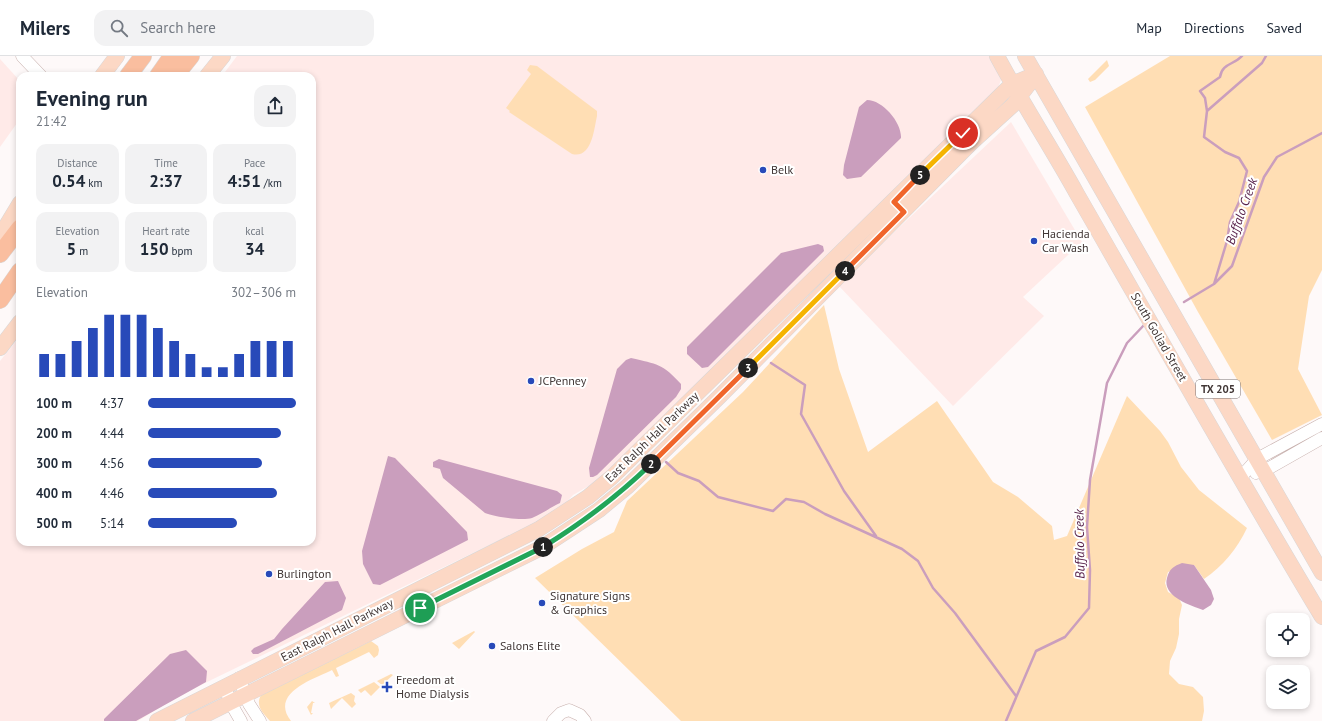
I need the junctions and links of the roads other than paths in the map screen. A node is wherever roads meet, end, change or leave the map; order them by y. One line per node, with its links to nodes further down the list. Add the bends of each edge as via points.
1 (22, 56): 10 (street)
2 (117, 56): 11 (main road)
3 (137, 56): 12 (highway)
4 (143, 56): 13 (highway)
5 (172, 56): 14 (highway)
6 (191, 56): 15 (highway)
7 (223, 56): 16 (main road)
8 (997, 56): 18 (main road, South Goliad Street / TX 205)
9 (1025, 56): 17 (main road, South Goliad Street / TX 205)
10 (37, 72)
11 (105, 72)
12 (130, 72)
13 (131, 72)
14 (161, 72)
15 (178, 72)
16 (210, 72)
17 (1036, 74): 18 (main road, East Ralph Hall Parkway); 19 (main road, East Ralph Hall Parkway); 35 (main road, South Goliad Street / TX 205)
18 (1012, 84): 19 (main road, South Goliad Street / TX 205); 20 (main road, East Ralph Hall Parkway)
19 (1019, 98): 20 (main road, East Ralph Hall Parkway); 36 (main road, South Goliad Street / TX 205)
20 (899, 207): 24 (main road, East Ralph Hall Parkway); 26 (main road, East Ralph Hall Parkway)
21 (16, 210): 23 (main road)
22 (16, 233): 25 (highway)
23 (0, 236)
24 (847, 247): 26 (main road); 31 (main road, East Ralph Hall Parkway)
25 (0, 254)
26 (858, 258): 32 (main road, East Ralph Hall Parkway)
27 (16, 277): 28 (highway)
28 (0, 300)
29 (16, 327): 30 (main road)
30 (0, 348)
31 (706, 384): 32 (main road); 37 (main road, East Ralph Hall Parkway, via 612,477)
32 (720, 397): 38 (main road, East Ralph Hall Parkway, via 628,486)
33 (1322, 424): 35 (street)
34 (1322, 438): 35 (street)
35 (1261, 465): 36 (street); 39 (main road, South Goliad Street / TX 205)
36 (1241, 477): 40 (main road, South Goliad Street / TX 205)
37 (588, 497): 38 (main road); 41 (main road, East Ralph Hall Parkway, via 539,529)
38 (599, 510): 43 (main road, East Ralph Hall Parkway, via 541,548)
39 (1322, 573)
40 (1322, 617)
41 (239, 678): 42 (main road, East Ralph Hall Parkway); 43 (street)
42 (225, 686): 44 (street); 45 (main road, East Ralph Hall Parkway)
43 (245, 695): 44 (main road, East Ralph Hall Parkway); 48 (street)
44 (230, 702): 46 (main road, East Ralph Hall Parkway); 47 (street)
45 (157, 721)
46 (193, 721)
47 (241, 721)
48 (260, 721)
49 (553, 721): 50 (street, via 561,713 569,710 580,715)
50 (585, 721)

